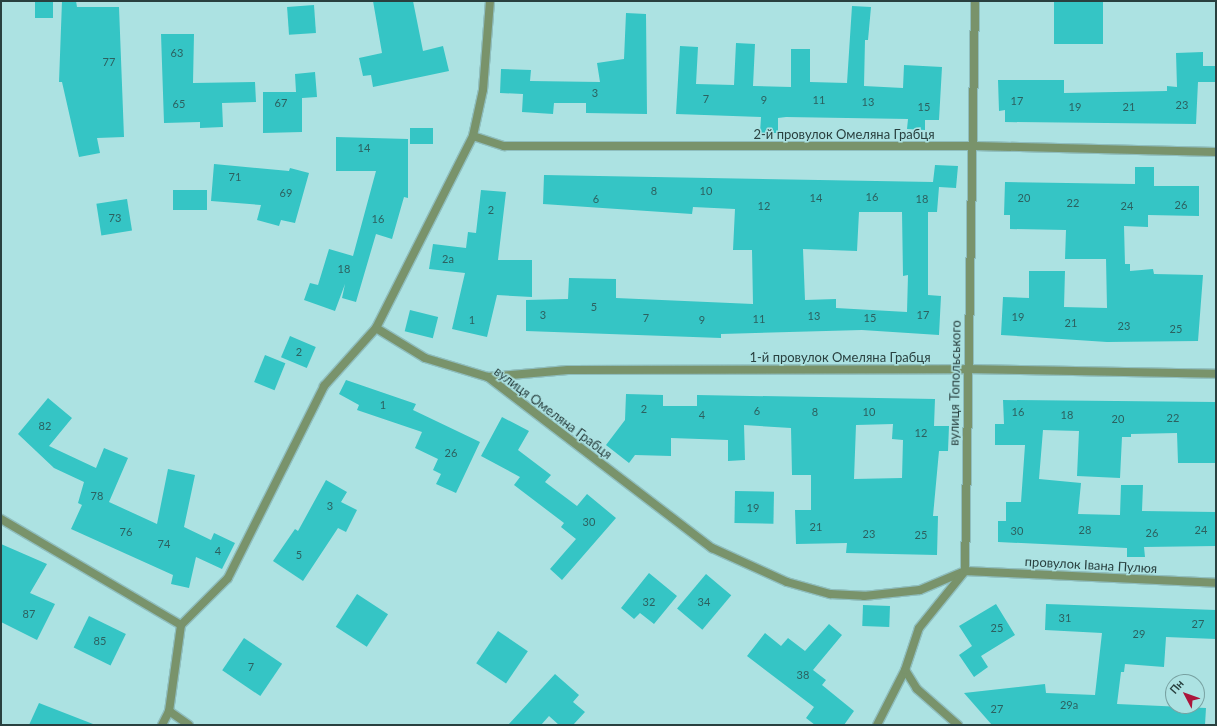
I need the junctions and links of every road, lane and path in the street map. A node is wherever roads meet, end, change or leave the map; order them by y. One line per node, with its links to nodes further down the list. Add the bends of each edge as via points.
1 (490, 1): 3 (street, via 483,90)
2 (975, 1): 4 (street, вулиця Топольського)
3 (473, 136): 4 (street, 2-й провулок Омеляна Грабця, via 504,146); 6 (street)
4 (975, 146): 5 (street, 2-й провулок Омеляна Грабця); 7 (street, вулиця Топольського)
5 (1216, 152)
6 (376, 328): 9 (street, вулиця Омеляна Грабця, via 425,358); 13 (street, via 324,386 228,578)
7 (966, 368): 8 (street, 1-й провулок Омеляна Грабця); 9 (street, 1-й провулок Омеляна Грабця, via 568,370); 11 (street, вулиця Топольського)
8 (1216, 374)
9 (488, 377): 11 (street, вулиця Омеляна Грабця, via 712,548 787,582 830,594 864,596 920,590)
10 (1, 519): 13 (street)
11 (965, 571): 12 (street, провулок Івана Пулюя); 14 (street, via 919,628)
12 (1216, 583)
13 (181, 625): 15 (street)
14 (905, 670): 18 (street); 19 (street, via 918,689)
15 (169, 711): 16 (street); 17 (street)
16 (162, 725)
17 (189, 725)
18 (877, 725)
19 (958, 725)

